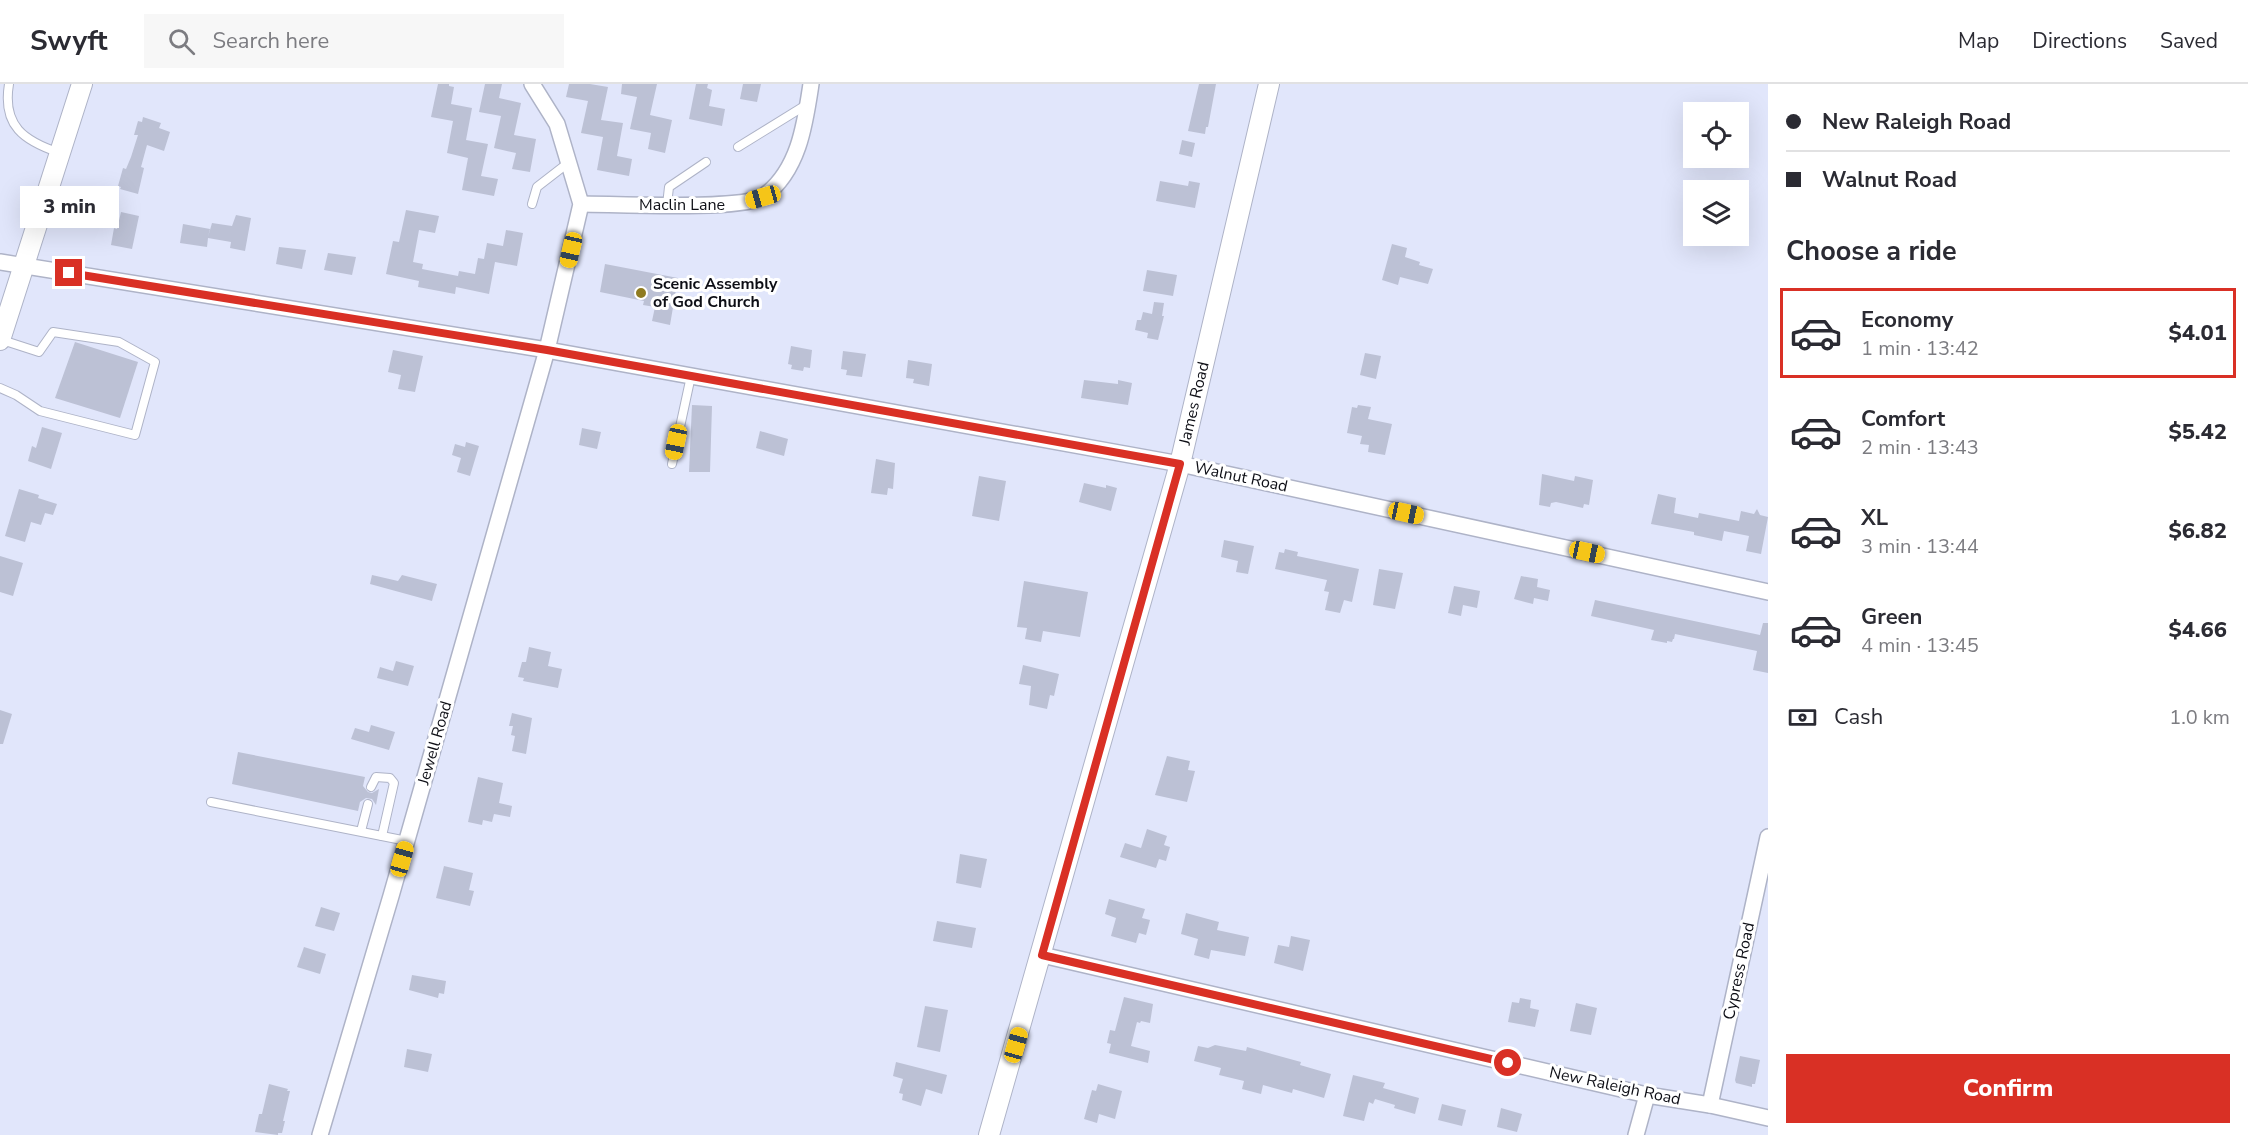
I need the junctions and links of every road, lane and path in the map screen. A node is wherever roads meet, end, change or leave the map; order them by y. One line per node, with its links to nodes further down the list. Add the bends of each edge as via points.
1 (9, 84): 8 (lane, via 8,107 19,132)
2 (82, 84): 8 (main road)
3 (532, 84): 10 (street, via 556,124)
4 (811, 84): 6 (street, Maclin Lane)
5 (1269, 84): 21 (main road, James Road)
6 (808, 104): 7 (lane); 13 (street, Maclin Lane, via 790,167 763,197 734,205)
7 (738, 147)
8 (60, 153): 15 (main road)
9 (706, 162): 13 (lane, via 669,187)
10 (568, 163): 11 (lane, via 537,188); 12 (street)
11 (532, 204)
12 (581, 204): 13 (street, Maclin Lane); 17 (street, Jewell Road)
13 (667, 205)
14 (0, 262): 15 (street, Walnut Road)
15 (23, 266): 16 (main road); 17 (street, Walnut Road)
16 (0, 339): 19 (lane, via 39,352 53,332 119,342 155,362 135,435 40,411)
17 (547, 350): 18 (street, Walnut Road); 29 (street, Jewell Road)
18 (691, 376): 20 (lane); 21 (street, Walnut Road)
19 (0, 388)
20 (672, 464)
21 (1180, 464): 22 (street, Walnut Road); 30 (main road, James Road)
22 (1768, 591)
23 (371, 788): 27 (lane, via 376,777 390,778 394,783)
24 (211, 802): 26 (lane)
25 (368, 804): 26 (lane)
26 (361, 831): 27 (lane)
27 (382, 836): 29 (lane)
28 (1768, 837): 32 (street, Cypress Road)
29 (407, 841): 34 (street, Jewell Road)
30 (1042, 955): 31 (street, New Raleigh Road); 35 (main road, James Road)
31 (1647, 1095): 32 (street, New Raleigh Road); 36 (street)
32 (1710, 1105): 33 (street, New Raleigh Road)
33 (1768, 1118)
34 (320, 1135)
35 (989, 1135)
36 (1636, 1135)

